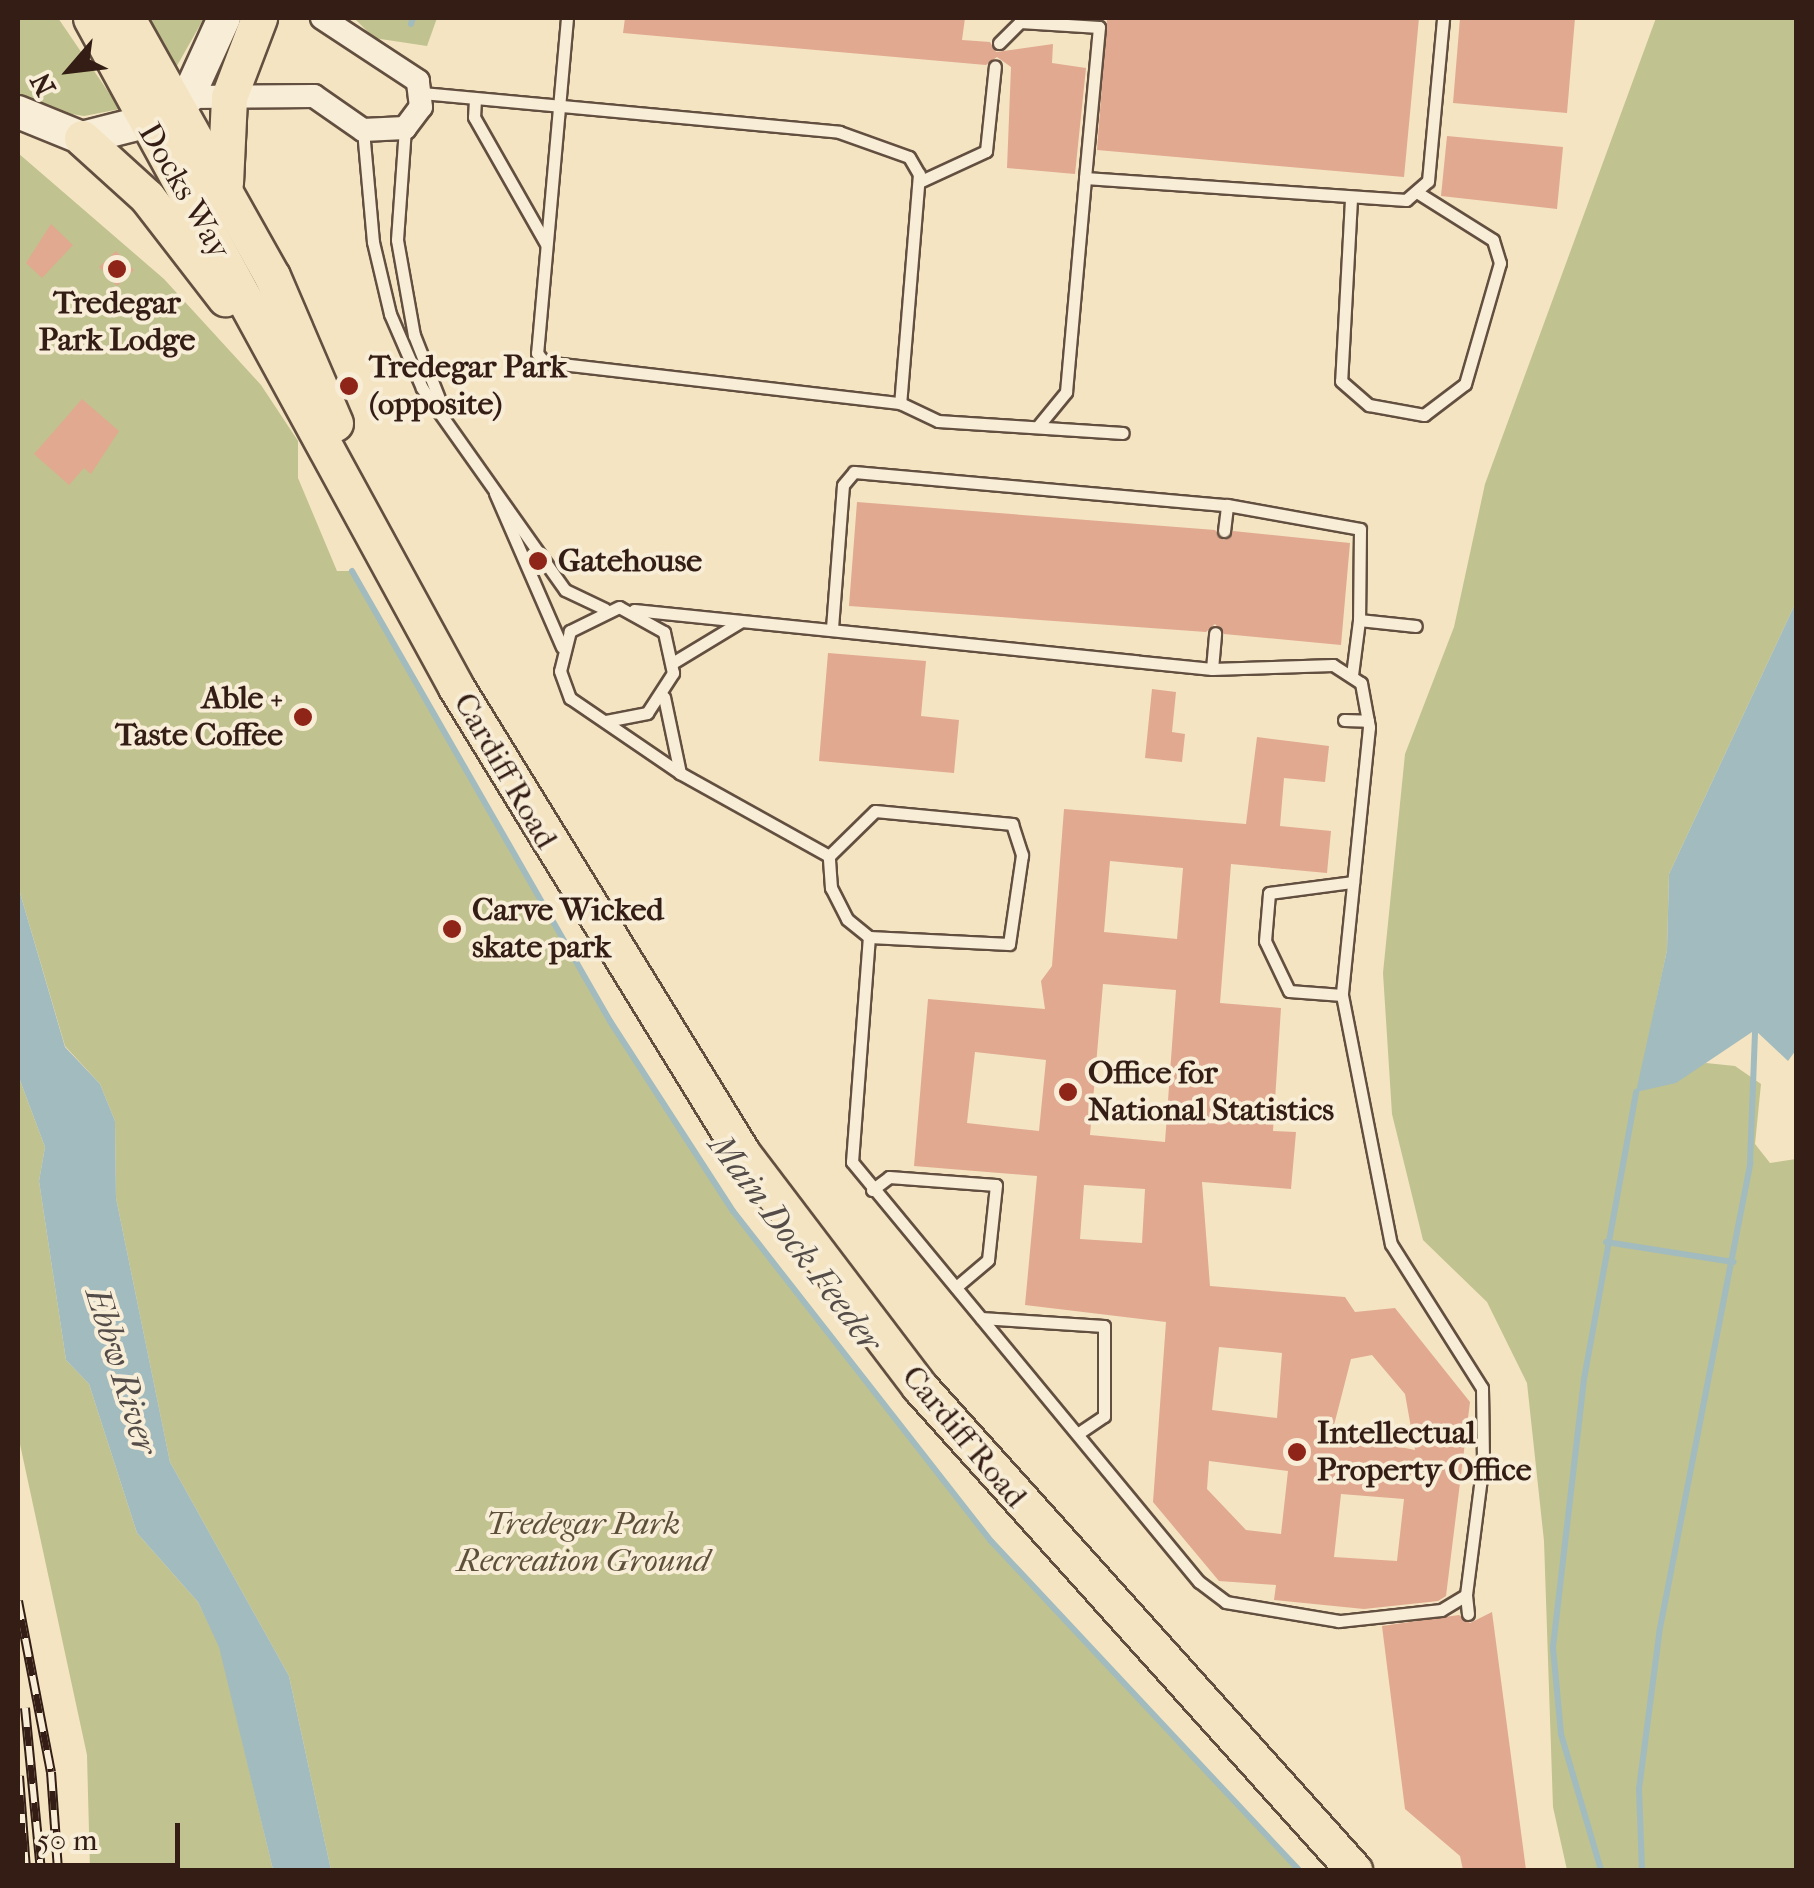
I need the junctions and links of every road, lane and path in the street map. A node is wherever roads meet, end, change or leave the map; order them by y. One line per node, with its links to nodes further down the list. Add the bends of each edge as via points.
1 (91, 18): 16 (main road, Docks Way)
2 (127, 18): 13 (main road, Docks Way)
3 (224, 18): 13 (main road)
4 (258, 18): 11 (main road)
5 (322, 18): 10 (street, via 352,46 406,70)
6 (567, 18): 14 (lane)
7 (1443, 18): 23 (lane, via 1428,181)
8 (999, 43): 20 (lane, via 1020,22 1099,28)
9 (995, 66): 21 (lane, via 986,151)
10 (422, 93): 12 (lane); 17 (street)
11 (229, 97): 13 (street); 18 (street, via 314,96); 22 (main road)
12 (475, 99): 14 (lane); 25 (lane, via 474,117)
13 (182, 101): 16 (main road); 22 (main road, Docks Way)
14 (560, 105): 21 (lane, via 839,132 909,157); 25 (lane)
15 (18, 112): 19 (main road)
16 (145, 122): 19 (main road); 26 (main road, Docks Way)
17 (405, 128): 18 (street); 28 (lane, via 397,240 414,334)
18 (363, 130): 28 (lane, via 390,314)
19 (82, 138): 26 (main road, via 147,197)
20 (1085, 178): 24 (lane); 29 (lane, via 1066,392 1048,423)
21 (918, 182): 27 (lane)
22 (226, 189): 32 (main road, Cardiff Road, via 323,389)
23 (1418, 193): 24 (lane); 24 (lane, via 1493,240 1500,262 1465,384 1424,415 1369,405 1341,381)
24 (1351, 199)
25 (546, 244): 27 (lane, via 537,353 544,362)
26 (282, 362): 32 (main road, Cardiff Road)
27 (900, 403): 29 (lane, via 938,421)
28 (448, 421): 31 (lane)
29 (1030, 427): 30 (lane)
30 (1124, 433)
31 (495, 493): 35 (lane, via 520,515 565,590); 42 (lane)
32 (359, 495): 61 (main road, Cardiff Road, via 555,858 743,1154 918,1386)
33 (1227, 505): 34 (lane); 38 (lane, via 1360,530); 40 (lane, via 854,472 843,485)
34 (1224, 530)
35 (605, 608): 36 (lane); 42 (lane, via 577,623)
36 (634, 610): 37 (lane); 43 (lane, via 664,632)
37 (744, 620): 40 (lane); 43 (lane)
38 (1359, 620): 39 (lane); 45 (lane)
39 (1416, 626)
40 (832, 628): 44 (lane)
41 (1215, 633): 44 (lane)
42 (562, 647): 48 (lane, via 566,690)
43 (674, 662): 46 (lane)
44 (1212, 670): 45 (lane, via 1333,665)
45 (1352, 675): 49 (lane)
46 (664, 697): 48 (lane, via 647,714); 50 (lane)
47 (1344, 720): 49 (lane)
48 (606, 721): 50 (lane)
49 (1368, 721): 52 (lane)
50 (680, 773): 51 (lane)
51 (830, 856): 53 (lane, via 831,888); 53 (lane, via 844,832 874,811 1012,824 1022,835 1009,944)
52 (1352, 882): 54 (lane); 54 (lane, via 1269,893 1265,941 1289,991)
53 (868, 937): 55 (lane, via 852,1162)
54 (1342, 995): 59 (lane, via 1391,1244 1482,1388 1483,1462)
55 (872, 1190): 56 (lane); 56 (lane, via 888,1177 996,1185 988,1260)
56 (956, 1287): 57 (lane)
57 (982, 1318): 58 (lane); 58 (lane, via 1104,1326 1104,1416)
58 (1077, 1434): 59 (lane, via 1198,1582 1226,1602 1338,1621 1440,1610)
59 (1466, 1595): 60 (lane)
60 (1468, 1614)
61 (1354, 1870)

